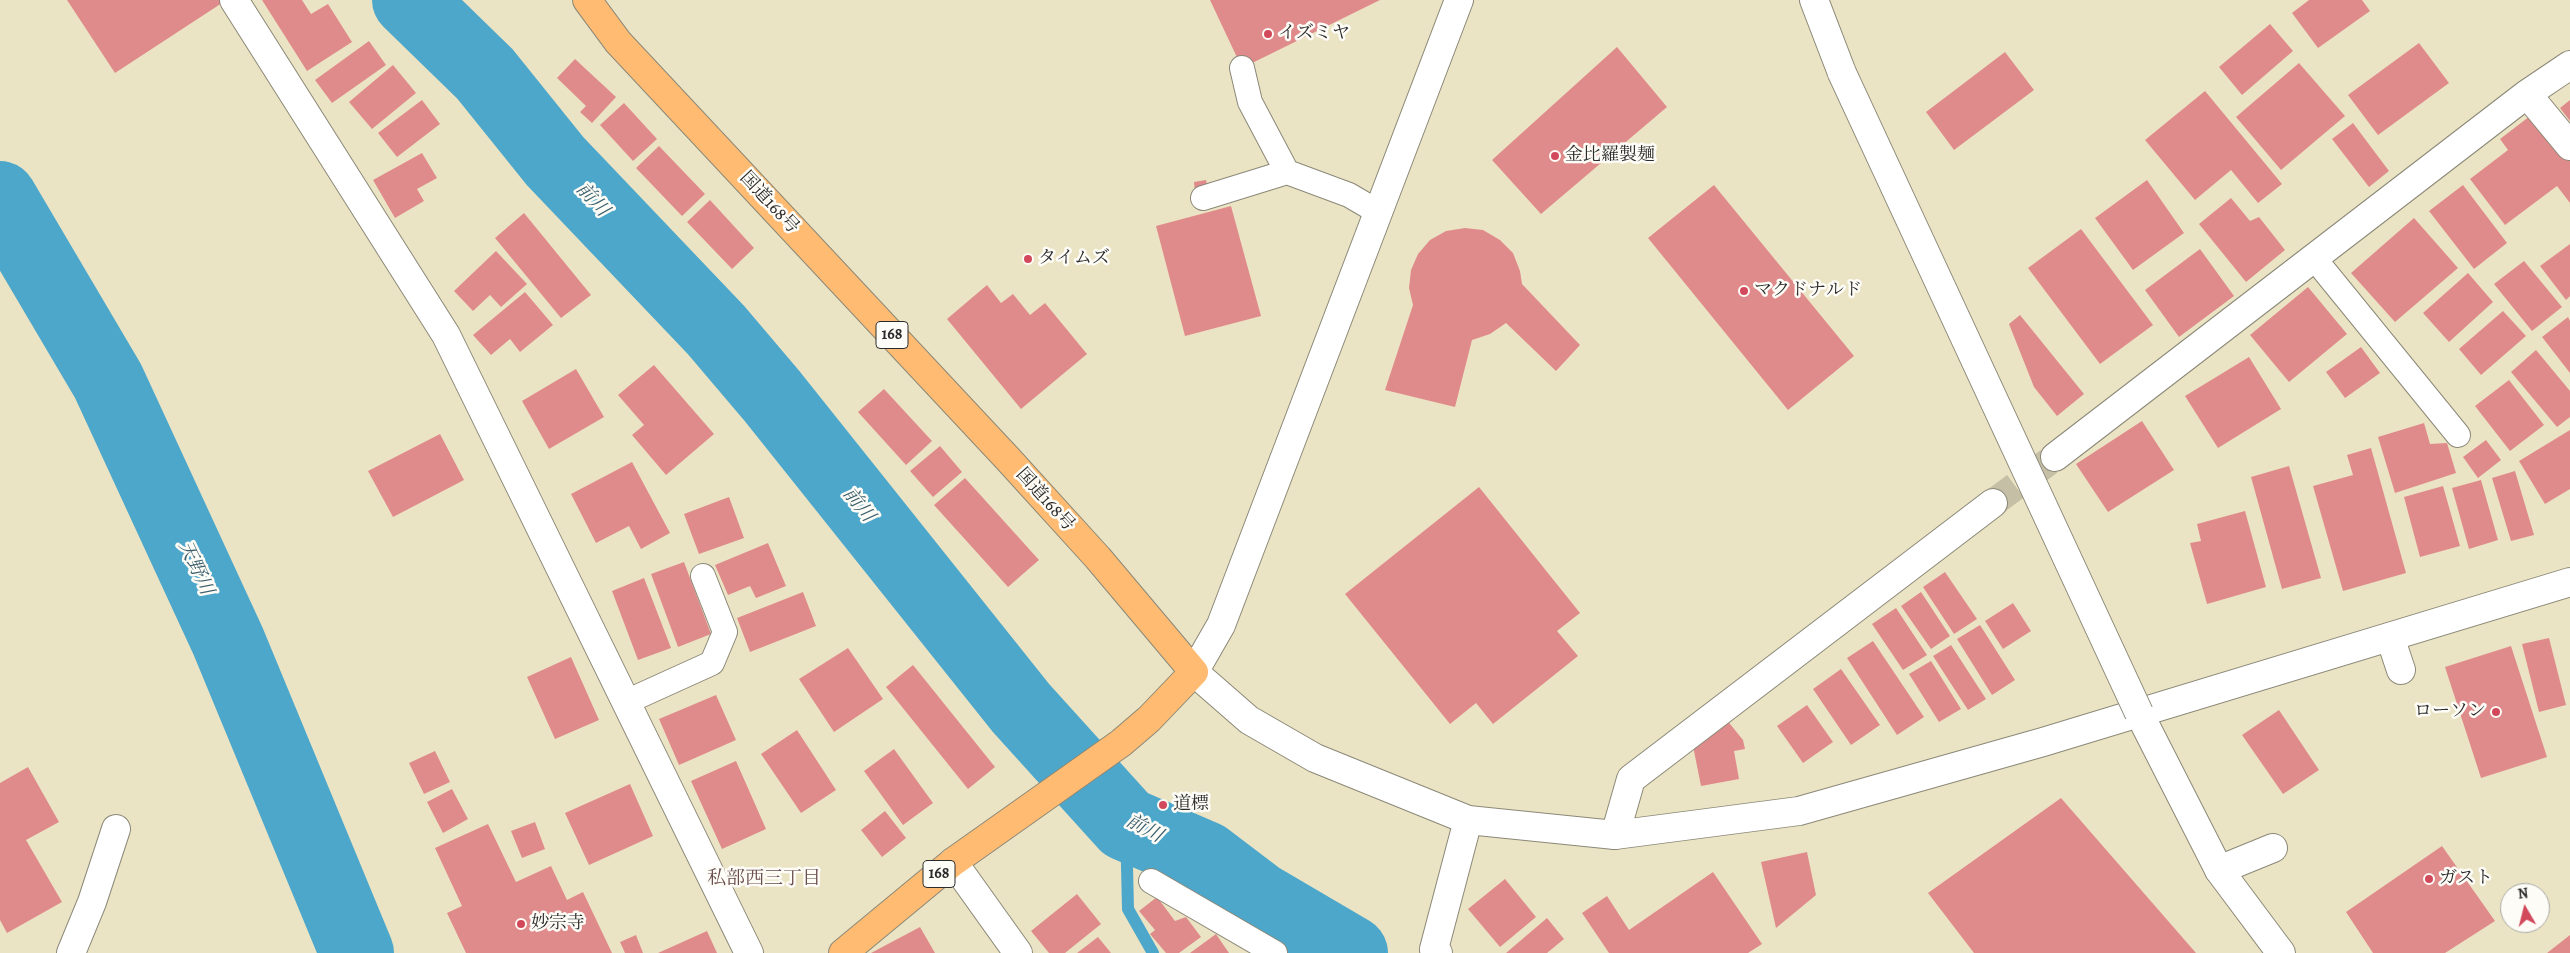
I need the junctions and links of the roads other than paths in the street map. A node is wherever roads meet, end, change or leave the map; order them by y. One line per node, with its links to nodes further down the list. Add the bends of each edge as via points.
1 (234, 0): 21 (street, via 446,335)
2 (587, 0): 20 (highway, 国道168号 / 168, via 625,49 1091,551)
3 (1459, 0): 11 (street)
4 (1814, 0): 22 (street, bridge, via 1842,73)
5 (2570, 65): 7 (street)
6 (1242, 68): 9 (lane, via 1250,102)
7 (2527, 94): 8 (street); 12 (street)
8 (2570, 146)
9 (1287, 172): 10 (lane); 11 (lane, via 1349,195)
10 (1203, 198)
11 (1378, 212): 20 (street, via 1221,625)
12 (2314, 258): 13 (lane); 14 (street)
13 (2458, 434)
14 (2055, 456)
15 (1993, 503): 25 (street, via 1631,779)
16 (703, 576): 21 (lane, via 725,632 712,663)
17 (2570, 582): 18 (street)
18 (2390, 637): 19 (street); 22 (street)
19 (2401, 670)
20 (1194, 672): 23 (street, via 1249,720 1315,758); 27 (highway, 168, via 1121,743)
21 (626, 702): 32 (street)
22 (2139, 713): 25 (street, via 1798,811); 28 (street)
23 (1468, 820): 25 (street); 30 (street)
24 (116, 829): 31 (street)
25 (1615, 835)
26 (2273, 848): 28 (street)
27 (953, 862): 33 (highway, 168); 34 (street)
28 (2219, 870): 36 (street)
29 (1151, 880): 35 (lane)
30 (1434, 952)
31 (71, 953)
32 (749, 953)
33 (843, 953)
34 (1018, 953)
35 (1275, 953)
36 (2281, 953)

